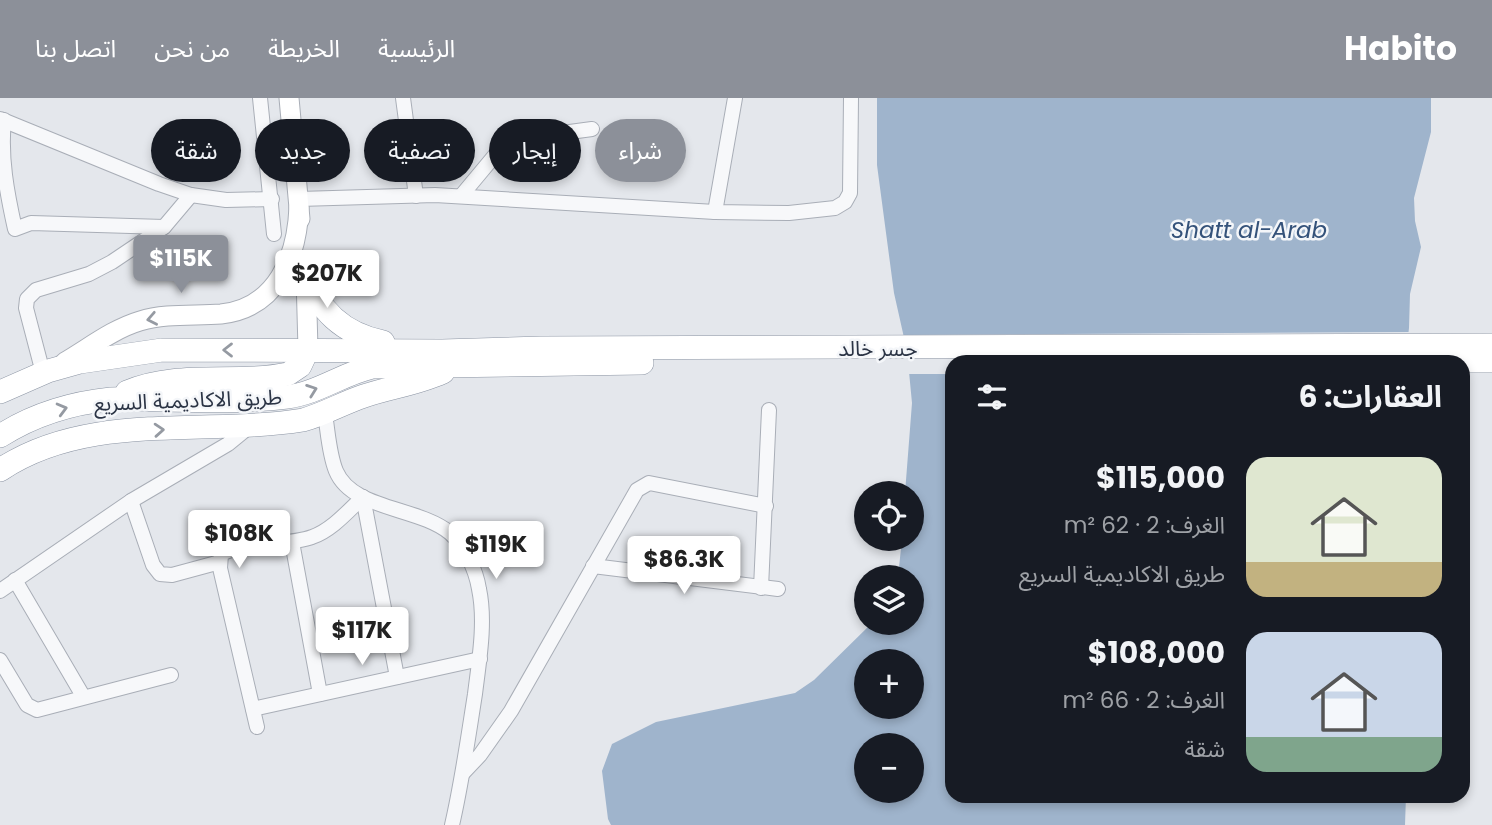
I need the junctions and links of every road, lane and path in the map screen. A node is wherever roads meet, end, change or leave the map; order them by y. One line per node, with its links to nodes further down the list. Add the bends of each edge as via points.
1 (260, 98): 12 (street)
2 (289, 98): 13 (main road)
3 (402, 98): 10 (street)
4 (735, 98): 14 (street)
5 (851, 98): 14 (street, via 851,178 845,202 835,208 789,213)
6 (2, 120): 8 (street); 9 (street)
7 (592, 130): 11 (street, via 532,136 508,144)
8 (2, 178): 15 (street, via 15,229 31,223)
9 (191, 195): 12 (street); 15 (street)
10 (416, 196): 11 (street); 13 (street)
11 (461, 197): 14 (street)
12 (272, 199): 16 (street)
13 (299, 203): 17 (main road); 27 (main road, one-way to 27, via 297,239 287,267 258,300 228,313 139,321)
14 (715, 212)
15 (164, 227): 27 (street, via 101,268 29,295 26,308)
16 (274, 234)
17 (306, 272): 19 (main road); 20 (highway, via 320,303 345,327 377,341)
18 (1492, 345): 21 (highway, جسر خالد)
19 (308, 349): 20 (highway, طريق الاكاديمية السريع); 27 (highway, طريق الاكاديمية السريع, one-way to 27, via 162,350); 29 (highway, via 300,366 288,374 167,381)
20 (424, 350): 22 (highway, طريق الاكاديمية السريع)
21 (767, 355): 22 (highway); 25 (highway, جسر خالد)
22 (543, 356): 26 (highway, طريق الاكاديمية السريع)
23 (1470, 361): 24 (highway, جسر خالد)
24 (1492, 361)
25 (945, 362)
26 (456, 366): 29 (highway, طريق الاكاديمية السريع, one-way to 26, via 286,397 314,391 372,367); 31 (highway)
27 (45, 372): 28 (highway, طريق الاكاديمية السريع)
28 (0, 392)
29 (111, 399): 33 (highway, طريق الاكاديمية السريع, one-way to 29, via 51,412)
30 (769, 410): 37 (street)
31 (325, 414): 32 (highway); 35 (street, via 337,475)
32 (253, 424): 34 (highway, one-way to 32, via 45,447 91,436); 36 (street, via 228,444)
33 (0, 436)
34 (0, 470)
35 (363, 497): 38 (street, via 328,529); 45 (street, via 434,523 451,534 463,550 480,589); 48 (street)
36 (131, 501): 39 (street, via 160,574); 41 (street)
37 (766, 506): 40 (street, via 642,485); 42 (street)
38 (292, 542): 39 (street, via 228,551); 49 (street)
39 (220, 562): 51 (street)
40 (593, 566): 42 (street); 53 (street, via 511,710)
41 (15, 580): 44 (street); 50 (street)
42 (761, 589): 43 (street)
43 (778, 589)
44 (0, 591)
45 (480, 659): 48 (street); 53 (street)
46 (0, 660): 50 (street, via 31,708)
47 (171, 675): 50 (street)
48 (397, 677): 49 (street)
49 (320, 694): 51 (street)
50 (83, 696)
51 (253, 709): 52 (street)
52 (257, 727)
53 (463, 773): 54 (street)
54 (452, 825)

